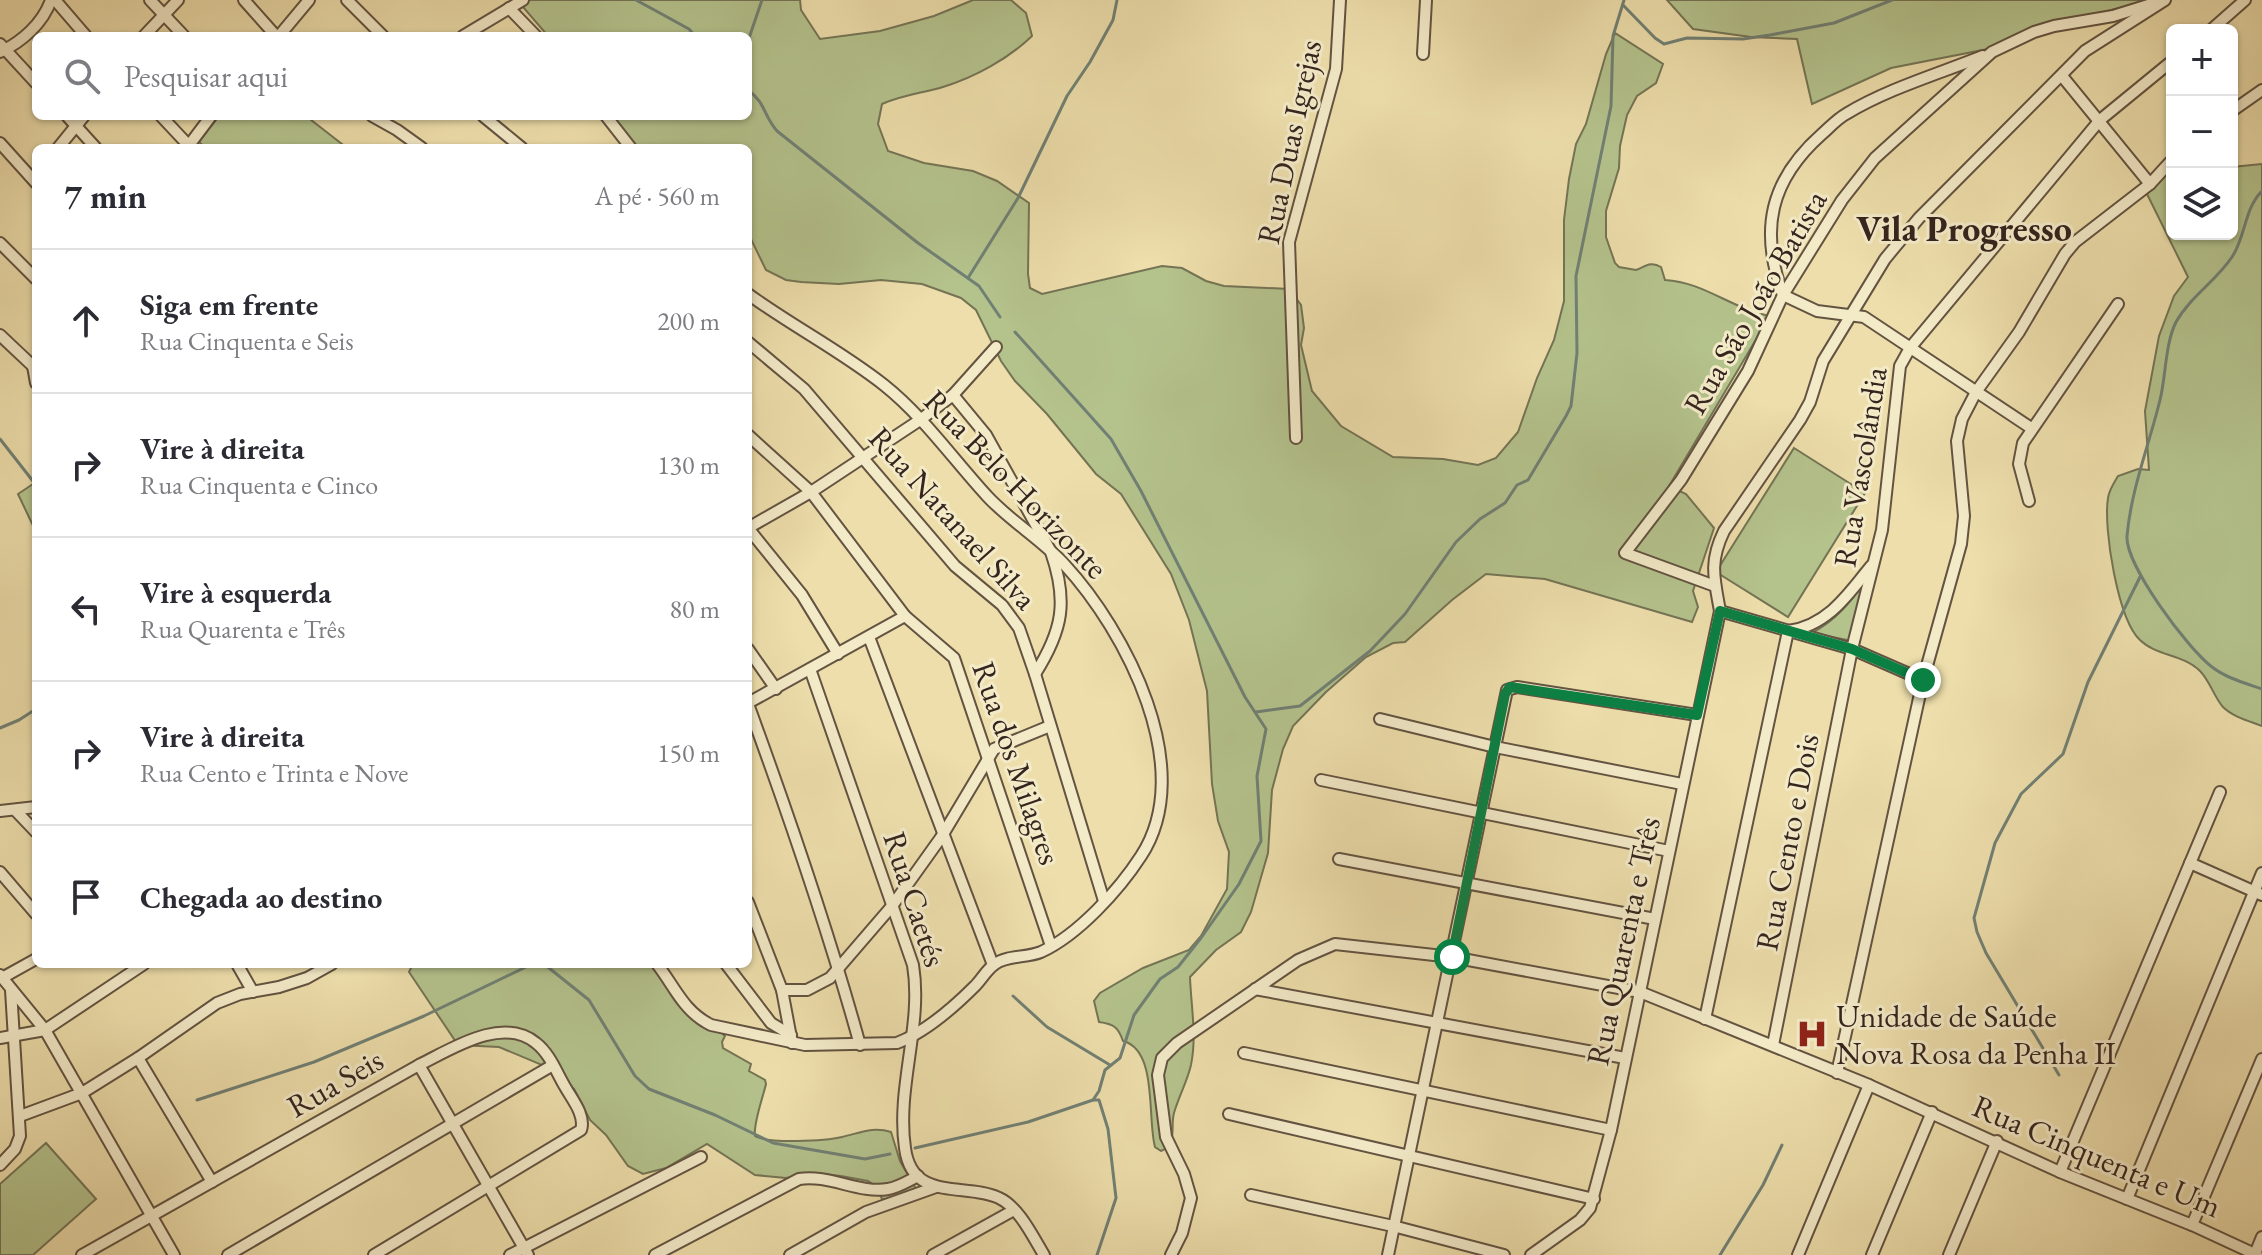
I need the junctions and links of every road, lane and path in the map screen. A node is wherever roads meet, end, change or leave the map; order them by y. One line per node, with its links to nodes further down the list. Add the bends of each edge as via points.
1 (53, 0): 14 (street); 22 (street, via 34,27)
2 (150, 0): 12 (street)
3 (178, 0): 12 (street)
4 (244, 0): 17 (street)
5 (309, 0): 18 (street)
6 (347, 0): 19 (street)
7 (1340, 0): 66 (street, Rua Duas Igrejas, via 1336,69 1289,242)
8 (1426, 0): 24 (street)
9 (2164, 0): 23 (street, Rua São João Batista, via 2034,32); 26 (street, via 2085,51)
10 (2245, 0): 13 (street)
11 (515, 3): 20 (street); 21 (street)
12 (163, 14): 15 (street); 16 (street)
13 (2218, 24)
14 (82, 32)
15 (147, 32)
16 (180, 32)
17 (274, 32)
18 (281, 32)
19 (379, 32)
20 (469, 32)
21 (533, 32)
22 (1, 49): 27 (street)
23 (1992, 52): 53 (street, Rua São João Batista, via 1875,158); 53 (street, via 1844,114 1796,160 1772,211 1774,265)
24 (1423, 54)
25 (2166, 66): 38 (street, Rua Vascolândia)
26 (2062, 76): 38 (street); 56 (street, via 1919,218 1885,259)
27 (32, 79)
28 (2262, 90): 29 (street)
29 (2256, 98): 30 (street)
30 (2238, 108)
31 (71, 120): 39 (street)
32 (81, 120): 39 (street)
33 (165, 120): 43 (street)
34 (208, 120): 44 (street)
35 (379, 120): 45 (street)
36 (488, 120): 46 (street)
37 (609, 120): 47 (street)
38 (2100, 120): 50 (street); 60 (street, Rua Vascolândia)
39 (76, 126): 41 (street); 42 (street)
40 (0, 143): 49 (street)
41 (61, 144)
42 (92, 144)
43 (186, 144)
44 (191, 144)
45 (416, 144)
46 (516, 144)
47 (628, 144)
48 (2166, 167): 50 (street)
49 (32, 176)
50 (2150, 184): 62 (street, via 2065,254)
51 (0, 243): 52 (street)
52 (32, 275)
53 (1783, 295): 56 (street, via 1817,311); 75 (street, Rua São João Batista, via 1736,390 1681,480 1625,553)
54 (752, 297): 64 (street, Rua Belo Horizonte, via 871,376)
55 (2118, 304): 65 (street)
56 (1852, 314): 60 (street); 75 (street, via 1823,361 1806,410 1724,531 1713,563)
57 (0, 335): 61 (street)
58 (752, 345): 68 (street, Rua Natanael Silva, via 804,389)
59 (996, 347): 63 (street)
60 (1910, 348): 62 (street); 74 (street, Rua Vascolândia, via 1897,377)
61 (32, 366)
62 (1976, 392): 65 (street); 85 (street, via 1957,441 1964,516 1961,544)
63 (953, 395): 64 (street); 73 (street, via 986,435)
64 (920, 420): 68 (street); 73 (street, Rua Belo Horizonte, via 997,507)
65 (2031, 428): 70 (street, via 2019,464)
66 (1296, 438)
67 (752, 439): 69 (street, Rua dos Milagres)
68 (865, 458): 69 (street); 84 (street, Rua Natanael Silva, via 955,566 1011,616)
69 (811, 492): 71 (street); 77 (street, Rua dos Milagres)
70 (2029, 501)
71 (752, 526)
72 (752, 533): 81 (street, via 802,595)
73 (1051, 552): 84 (street, via 1062,588 1061,618); 110 (street, Rua Belo Horizonte, via 1125,651 1145,692 1157,739 1162,784 1152,836)
74 (1875, 561): 78 (street, via 1822,620); 80 (street, Rua Vascolândia)
75 (1715, 586): 76 (street)
76 (1720, 611): 78 (street); 89 (street, Rua Quarenta e Três)
77 (905, 616): 79 (street); 93 (street, Rua dos Milagres, via 954,658)
78 (1788, 631): 80 (street); 131 (street)
79 (869, 637): 81 (street); 102 (street)
80 (1852, 649): 85 (street); 139 (street, Rua Cento e Dois)
81 (838, 654): 83 (street)
82 (752, 655): 86 (street)
83 (810, 669): 86 (street); 111 (street, Rua Caetés)
84 (1035, 674): 91 (street, Rua Natanael Silva)
85 (1923, 680): 146 (street)
86 (776, 689): 87 (street)
87 (752, 702)
88 (752, 714): 124 (street)
89 (1697, 715): 92 (street, via 1510,687); 95 (street, Rua Quarenta e Três)
90 (1380, 719): 92 (street)
91 (1050, 726): 93 (street, via 1001,745); 110 (street, Rua Natanael Silva)
92 (1495, 747): 95 (street); 100 (street)
93 (989, 756): 102 (street); 115 (street, Rua dos Milagres)
94 (1321, 780): 100 (street)
95 (1682, 784): 103 (street, Rua Quarenta e Três)
96 (2220, 792): 105 (street)
97 (32, 808): 99 (street)
98 (0, 811): 99 (street)
99 (16, 811): 101 (street)
100 (1481, 813): 103 (street); 108 (street)
101 (32, 828)
102 (942, 836): 111 (street); 118 (street)
103 (1669, 851): 114 (street, Rua Quarenta e Três)
104 (1339, 859): 108 (street)
105 (2190, 863): 109 (street); 159 (street)
106 (0, 872): 112 (street)
107 (2262, 873): 109 (street)
108 (1467, 885): 114 (street); 116 (street)
109 (2258, 893): 166 (street)
110 (1104, 901): 115 (street, Rua Belo Horizonte)
111 (892, 906): 124 (street); 134 (street, Rua Caetés, via 916,979)
112 (32, 909)
113 (752, 912): 128 (street)
114 (1655, 919): 130 (street, Rua Quarenta e Três)
115 (1051, 946): 118 (street, Rua Belo Horizonte)
116 (1452, 957): 127 (street, Rua Cinquenta e Um, via 1335,944 1311,952); 130 (street, Rua Cinquenta e Um); 132 (street)
117 (32, 961): 125 (street)
118 (993, 965): 134 (street)
119 (138, 968): 133 (street)
120 (239, 968): 129 (street)
121 (325, 968): 129 (street)
122 (660, 968): 137 (street, via 699,1019 729,1030)
123 (729, 968): 137 (street, via 771,1023)
124 (839, 970): 128 (street, via 816,987); 138 (street)
125 (1, 977): 126 (street)
126 (11, 989): 133 (street); 136 (street)
127 (1255, 989): 132 (street); 183 (street, Rua Cinquenta e Um, via 1177,1043 1160,1064 1163,1124 1191,1198)
128 (782, 990): 137 (street)
129 (253, 992): 141 (street, via 217,1003)
130 (1640, 992): 131 (street, Rua Cinquenta e Um); 142 (street, Rua Quarenta e Três)
131 (1705, 1019): 139 (street, Rua Cinquenta e Um)
132 (1437, 1025): 142 (street); 148 (street)
133 (45, 1030): 136 (street); 149 (street)
134 (911, 1037): 138 (street); 160 (street, Rua Caetés, via 905,1150)
135 (0, 1038): 136 (street)
136 (12, 1038): 152 (street)
137 (792, 1039): 138 (street, via 821,1046)
138 (860, 1045)
139 (1773, 1045): 146 (street, Rua Cinquenta e Um)
140 (1244, 1053): 148 (street)
141 (138, 1058): 149 (street); 161 (street)
142 (1625, 1058): 154 (street, Rua Quarenta e Três)
143 (2262, 1059): 169 (street)
144 (419, 1065): 145 (street, Rua Seis, via 467,1041 511,1033 536,1042); 153 (street); 161 (street, Rua Seis)
145 (553, 1065): 153 (street); 162 (street, Rua Seis, via 583,1126)
146 (1837, 1073): 147 (street, Rua Cinquenta e Um)
147 (1869, 1085): 150 (street, Rua Cinquenta e Um); 187 (street)
148 (1422, 1089): 154 (street); 156 (street)
149 (82, 1093): 152 (street); 168 (street)
150 (1932, 1112): 155 (street, Rua Cinquenta e Um); 188 (street)
151 (1229, 1114): 156 (street)
152 (20, 1116): 158 (street, via 18,1143)
153 (451, 1124): 162 (street); 176 (street)
154 (1611, 1130): 165 (street, Rua Quarenta e Três)
155 (1997, 1141): 159 (street, Rua Cinquenta e Um); 189 (street)
156 (1409, 1156): 165 (street); 170 (street)
157 (701, 1157): 172 (street)
158 (0, 1165)
159 (2060, 1172): 166 (street, Rua Cinquenta e Um)
160 (918, 1176): 163 (street); 179 (street, via 879,1190 822,1178 799,1179)
161 (212, 1182): 168 (street, Rua Seis)
162 (488, 1187): 172 (street); 177 (street)
163 (936, 1187): 167 (street, via 991,1195); 180 (street, via 866,1212)
164 (1251, 1195): 170 (street)
165 (1594, 1199): 186 (street, Rua Quarenta e Três, via 1580,1220)
166 (2127, 1199): 169 (street, Rua Cinquenta e Um)
167 (1014, 1210): 181 (street); 182 (street)
168 (153, 1214): 174 (street, Rua Seis); 175 (street)
169 (2192, 1225): 173 (street, Rua Cinquenta e Um)
170 (1393, 1226): 184 (street); 185 (street)
171 (2262, 1237): 173 (street)
172 (526, 1251): 178 (street)
173 (2256, 1254)
174 (82, 1255)
175 (174, 1255)
176 (228, 1255)
177 (374, 1255)
178 (510, 1255)
179 (655, 1255)
180 (790, 1255)
181 (933, 1255)
182 (1044, 1255)
183 (1171, 1255)
184 (1388, 1255)
185 (1504, 1255)
186 (1531, 1255)
187 (1798, 1255)
188 (1872, 1255)
189 (1949, 1255)

